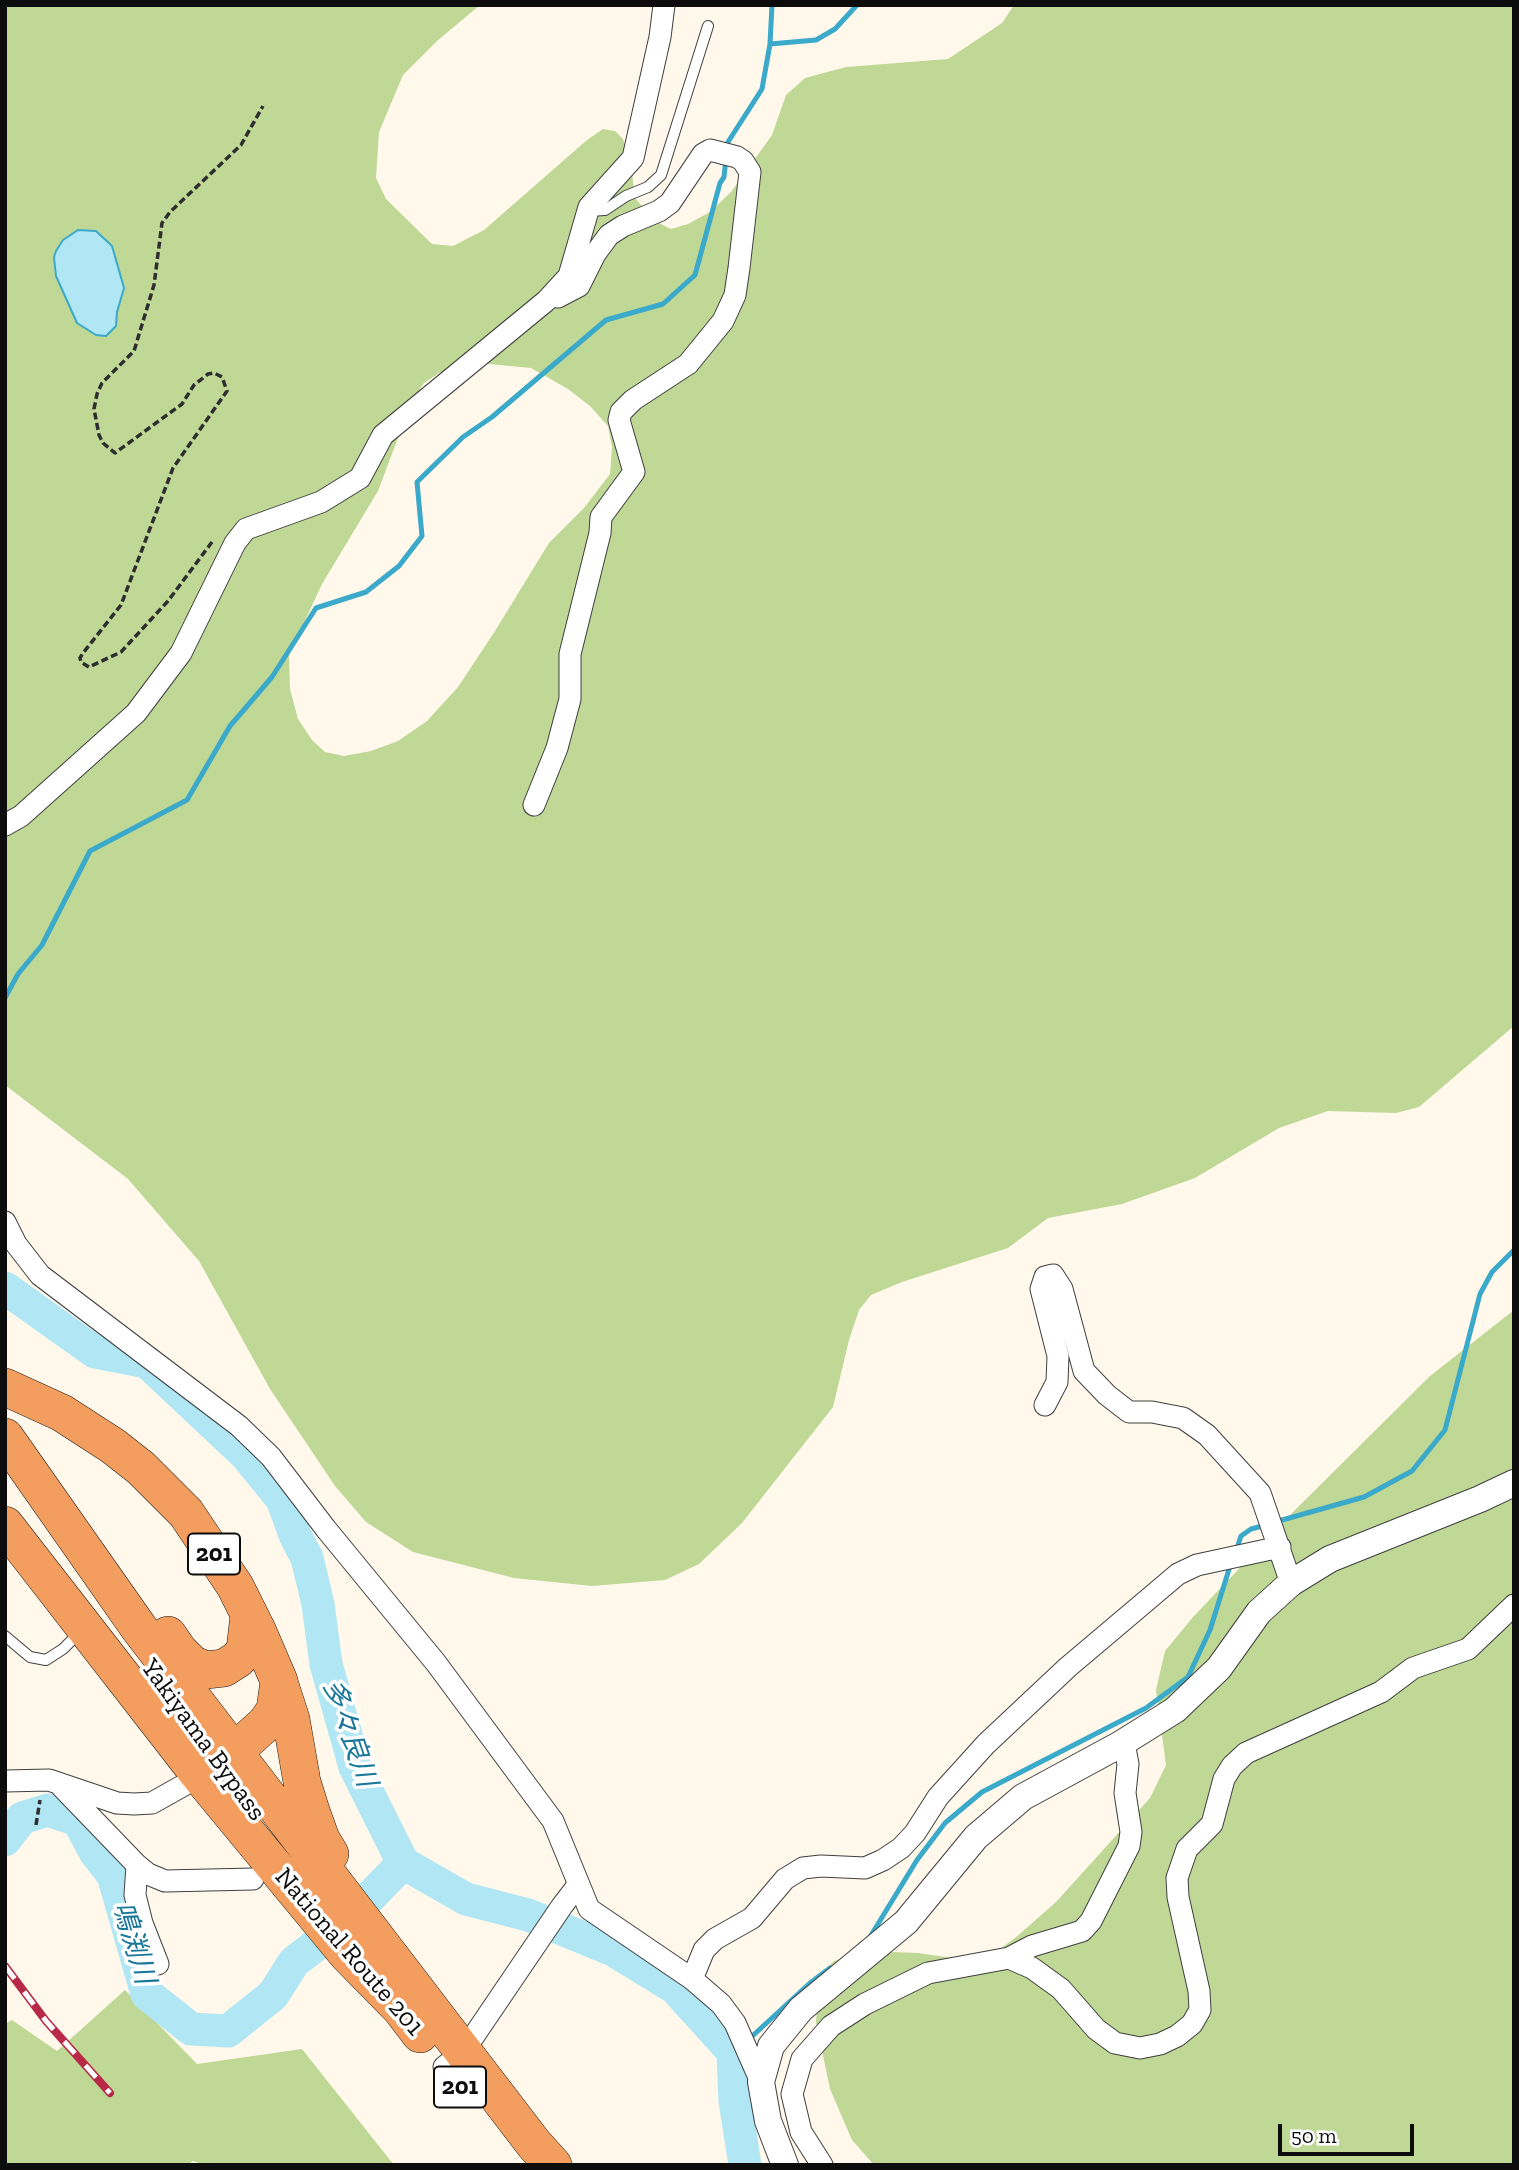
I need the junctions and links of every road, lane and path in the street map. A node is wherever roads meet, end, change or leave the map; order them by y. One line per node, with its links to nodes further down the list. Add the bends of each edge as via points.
1 (664, 5): 4 (street, via 633,158)
2 (708, 26): 4 (lane, via 661,175 605,210)
3 (263, 106): 6 (path, via 241,145 162,223 154,285 134,351 97,394 94,409 99,435 115,453 182,404 208,374 222,377 227,391 173,468 121,606 83,653 81,662 89,667 121,652 168,601 219,533 232,528)
4 (588, 211): 5 (street, via 569,276)
5 (546, 301): 6 (street, via 383,435 360,478 321,502 246,528); 7 (street, via 579,286 609,235 670,203 710,150 737,157 750,172 735,295 723,321 694,359 621,412 619,420 634,472 601,517 570,654 570,699)
6 (242, 534): 8 (street, via 181,653 136,713 21,816)
7 (534, 805)
8 (5, 825)
9 (5, 1222): 31 (street, via 40,1275 239,1426 271,1457 521,1776 553,1821)
10 (5, 1387): 20 (highway, National Route 201 / 201, via 62,1413 141,1468 186,1513)
11 (1045, 1405): 17 (street, via 1057,1382 1058,1356 1041,1289 1045,1277 1053,1275 1062,1289 1084,1371 1129,1412 1183,1418 1207,1435 1260,1493)
12 (5, 1437): 16 (highway, Yakiyama Bypass / 201)
13 (5, 1471): 25 (highway, Yakiyama Bypass / 201)
14 (1514, 1483): 18 (street, via 1330,1559)
15 (5, 1525): 21 (highway, 201)
16 (80, 1545): 20 (highway, via 147,1604 192,1664 206,1670 224,1668 238,1659 245,1650); 25 (highway, Yakiyama Bypass / 201, via 139,1628)
17 (1280, 1547): 18 (street); 36 (street, via 1197,1564 1178,1574 986,1744 938,1797 901,1848 865,1868 803,1868 785,1879 752,1918 704,1950)
18 (1291, 1583): 24 (street, via 1259,1612 1219,1668 1175,1710)
19 (1514, 1605): 34 (street, via 1468,1649 1413,1668 1381,1692 1246,1753 1232,1766 1212,1824 1187,1849 1177,1878 1200,2010 1177,2036 1140,2048 1115,2043 1060,1989)
20 (249, 1615): 23 (highway, National Route 201 / 201)
21 (84, 1628): 22 (lane, via 46,1660 30,1657); 25 (highway, 201)
22 (5, 1636)
23 (279, 1681): 25 (highway, via 275,1710 266,1723); 32 (highway, National Route 201 / 201, via 311,1811 321,1839 348,1879)
24 (1124, 1743): 34 (street, via 1129,1846 1091,1921 1082,1931); 38 (street, via 1023,1797 976,1837 906,1922 801,2009 771,2046)
25 (218, 1764): 27 (street, via 152,1803 117,1803); 32 (highway, Yakiyama Bypass / 201)
26 (5, 1781): 27 (street)
27 (50, 1782): 28 (path); 29 (street)
28 (36, 1825)
29 (137, 1866): 30 (street, via 165,1881); 35 (street, via 135,1895)
30 (253, 1879)
31 (578, 1885): 36 (street, via 589,1909); 37 (street)
32 (334, 1913): 33 (highway, National Route 201 / 201)
33 (358, 1944): 37 (highway, National Route 201 / 201); 37 (highway, National Route 201 / 201, via 401,2009)
34 (1009, 1958): 42 (street, via 928,1973 831,2026 802,2059 792,2094 801,2132)
35 (158, 1964)
36 (692, 1979): 38 (street, via 735,2023)
37 (454, 2059): 39 (highway, National Route 201 / 201); 40 (highway, National Route 201 / 201)
38 (761, 2082): 41 (street, via 768,2121)
39 (519, 2165)
40 (553, 2165)
41 (785, 2165)
42 (822, 2165)

